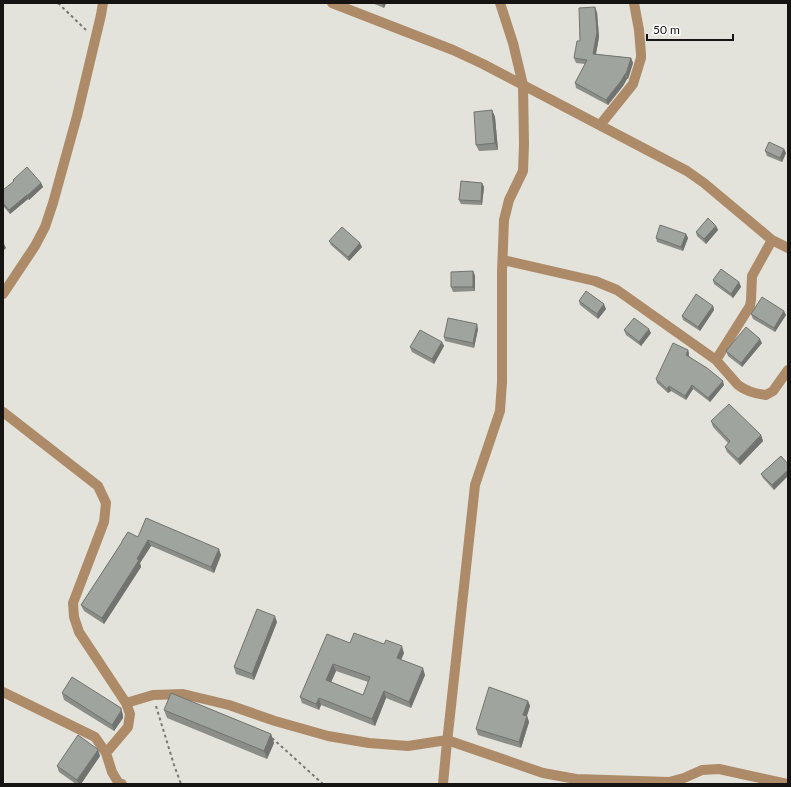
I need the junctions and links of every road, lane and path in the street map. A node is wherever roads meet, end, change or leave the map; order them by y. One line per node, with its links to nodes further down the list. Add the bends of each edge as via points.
1 (58, 3): 6 (path)
2 (103, 3): 6 (street)
3 (332, 3): 7 (street, via 453,50)
4 (500, 3): 7 (street)
5 (634, 3): 8 (street, via 641,58 633,84)
6 (95, 38): 12 (street, via 77,116 45,227)
7 (523, 85): 8 (street); 11 (street, via 522,171 509,200 504,220)
8 (600, 125): 9 (street, via 687,171)
9 (772, 240): 10 (street); 13 (street, via 752,276 750,306)
10 (788, 248)
11 (503, 260): 13 (street, via 595,281 617,290); 20 (street, via 500,411 475,485)
12 (4, 292)
13 (716, 360): 14 (street, via 738,386 766,396 773,391)
14 (788, 370)
15 (3, 412): 18 (street, via 98,486 106,503 104,522 73,603 74,617 79,632)
16 (3, 692): 21 (street, via 95,737)
17 (153, 695): 18 (street); 20 (street, via 183,694 229,705 328,736 369,743 408,746); 23 (path)
18 (126, 703): 21 (street, via 130,714 128,727)
19 (272, 738): 24 (path)
20 (447, 740): 25 (street); 26 (street, via 543,773 576,779 669,782 702,770 719,769)
21 (106, 753): 22 (street, via 112,772)
22 (122, 784)
23 (181, 784)
24 (323, 784)
25 (444, 784)
26 (787, 784)

